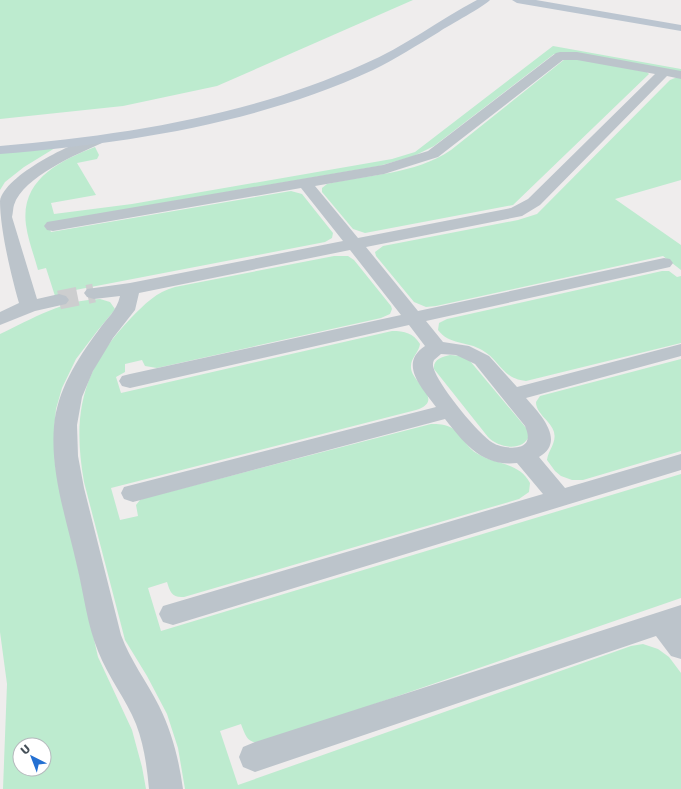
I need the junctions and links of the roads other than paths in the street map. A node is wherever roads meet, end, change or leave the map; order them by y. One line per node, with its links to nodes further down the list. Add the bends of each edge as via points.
1 (485, 0): 8 (street, via 380,62 320,88 218,119)
2 (517, 0): 3 (street)
3 (681, 28)
4 (353, 60): 7 (street, via 296,83 244,100 194,112 131,124)
5 (664, 72): 6 (street); 10 (street, via 577,56 560,56 433,154 384,169); 13 (street, via 524,209 502,216)
6 (681, 75)
7 (31, 134)
8 (97, 140): 9 (street); 11 (street, via 41,168 15,191)
9 (0, 150)
10 (305, 183): 12 (street); 13 (street)
11 (2, 217): 18 (street)
12 (53, 226)
13 (354, 245): 15 (street); 19 (street)
14 (664, 263): 19 (street)
15 (130, 289): 16 (street); 34 (street, via 130,302 126,310 82,369 70,400 65,440 71,485 110,644 148,716 158,744)
16 (94, 293)
17 (59, 300): 18 (street)
18 (29, 306): 20 (street)
19 (414, 318): 21 (street); 23 (street)
20 (0, 319)
21 (438, 348): 24 (street, via 474,354); 25 (street, via 428,353 421,366)
22 (681, 350): 24 (street)
23 (130, 381)
24 (512, 395): 26 (street, via 540,432 540,441 534,450)
25 (450, 410): 26 (street, via 475,441 486,449 499,455); 28 (street)
26 (524, 455): 29 (street)
27 (681, 462): 29 (street)
28 (133, 494)
29 (560, 498): 30 (street)
30 (173, 614)
31 (671, 619): 32 (street); 33 (street)
32 (681, 647)
33 (256, 757)
34 (166, 789)

